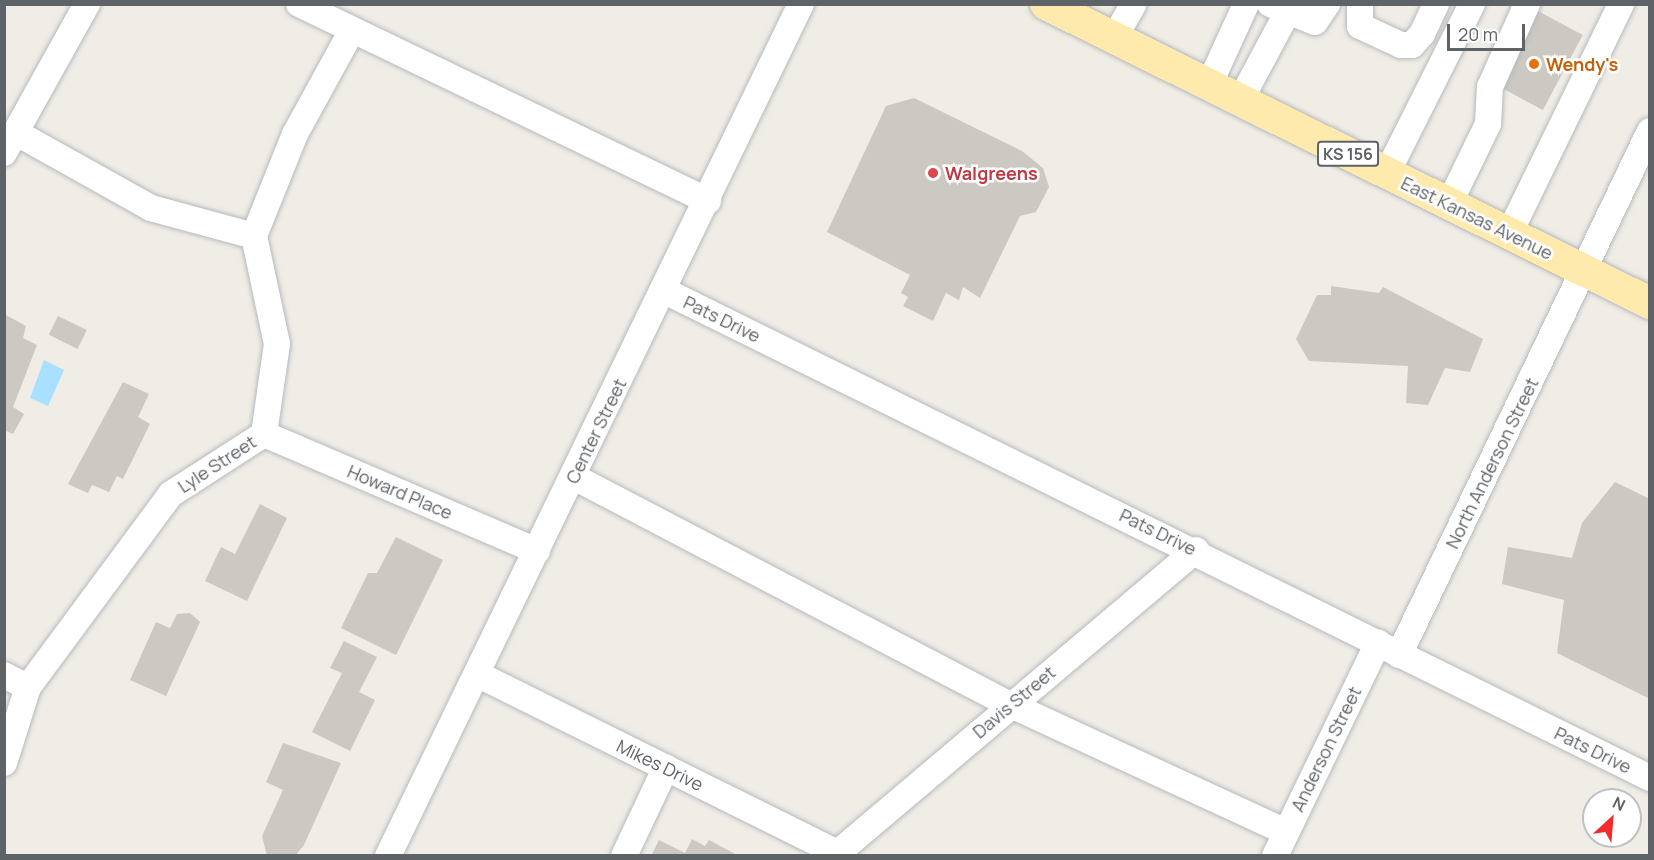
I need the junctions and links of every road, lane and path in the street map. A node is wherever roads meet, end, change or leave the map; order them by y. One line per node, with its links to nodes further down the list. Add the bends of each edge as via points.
1 (87, 4): 19 (street)
2 (299, 4): 14 (street)
3 (801, 4): 21 (street, Center Street)
4 (1046, 4): 15 (main road, East Kansas Avenue / KS 156)
5 (1134, 4): 15 (street)
6 (1246, 4): 16 (street)
7 (1328, 4): 13 (street, via 1315,22)
8 (1360, 4): 9 (street, via 1360,26 1401,45 1412,45 1422,34)
9 (1436, 4)
10 (1472, 4): 20 (street)
11 (1527, 4): 22 (street, via 1490,87 1488,124)
12 (1621, 4): 23 (street)
13 (1278, 9): 17 (street)
14 (351, 32): 21 (street); 24 (street, via 296,134)
15 (1114, 38): 16 (main road, East Kansas Avenue / KS 156)
16 (1209, 85): 17 (main road, East Kansas Avenue / KS 156)
17 (1240, 101): 20 (main road, East Kansas Avenue / KS 156)
18 (1650, 131): 25 (street, North Anderson Street)
19 (10, 142): 24 (street, via 151,208)
20 (1387, 173): 22 (main road, East Kansas Avenue / KS 156)
21 (708, 201): 26 (street, Center Street)
22 (1449, 204): 23 (main road, East Kansas Avenue / KS 156)
23 (1509, 234): 25 (main road, East Kansas Avenue / KS 156)
24 (254, 236): 28 (street, Lyle Street, via 277,344)
25 (1585, 271): 27 (main road, East Kansas Avenue / KS 156); 32 (street, North Anderson Street)
26 (665, 291): 29 (street, Center Street); 30 (street, Pats Drive)
27 (1650, 303)
28 (264, 434): 31 (street, Howard Place); 35 (street, Lyle Street, via 171,494)
29 (574, 477): 31 (street, Center Street); 36 (street)
30 (1196, 550): 32 (street, Pats Drive); 36 (street, Davis Street)
31 (537, 551): 33 (street, Center Street)
32 (1388, 649): 39 (street, Pats Drive); 40 (street, Anderson Street)
33 (477, 674): 38 (street, Mikes Drive); 42 (street, Center Street)
34 (4, 675): 35 (street)
35 (28, 687): 37 (street, Lyle Street)
36 (1011, 705): 40 (street); 41 (street, Davis Street)
37 (4, 763)
38 (666, 767): 41 (street, Mikes Drive); 43 (street)
39 (1650, 778)
40 (1286, 832): 44 (street, Anderson Street)
41 (838, 854)
42 (388, 855)
43 (624, 855)
44 (1275, 855)

